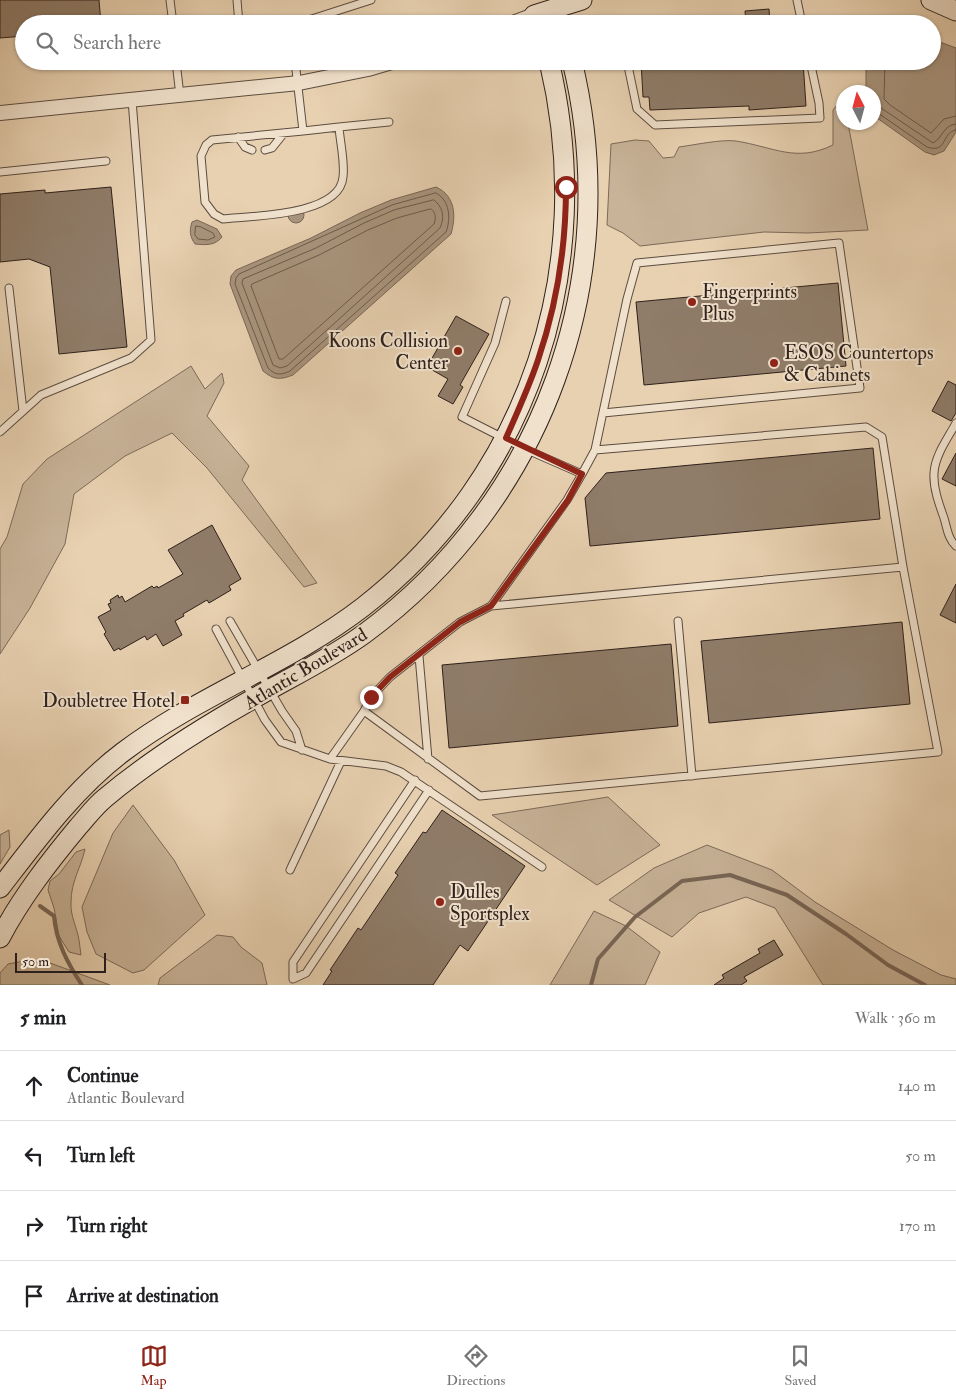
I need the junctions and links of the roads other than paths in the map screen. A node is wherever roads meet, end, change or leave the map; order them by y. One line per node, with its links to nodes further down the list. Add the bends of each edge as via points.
1 (170, 0): 10 (lane)
2 (237, 0): 11 (lane)
3 (371, 0): 12 (lane)
4 (582, 0): 7 (main road)
5 (797, 0): 13 (lane)
6 (931, 0): 8 (main road)
7 (556, 11): 9 (main road)
8 (956, 11)
9 (533, 13)
10 (172, 15)
11 (238, 15)
12 (324, 15)
13 (800, 15)
14 (177, 70): 22 (lane)
15 (297, 70): 21 (lane)
16 (363, 70): 21 (street)
17 (551, 70): 40 (main road, Atlantic Boulevard, via 563,138 566,187 560,268 548,327 529,385)
18 (574, 70): 41 (main road, Atlantic Boulevard, via 582,107 589,172 584,271 562,361)
19 (629, 70): 20 (lane, via 637,109 655,125 820,118)
20 (812, 70)
21 (299, 83): 22 (street); 27 (lane)
22 (180, 96): 23 (street)
23 (132, 100): 24 (street); 36 (lane, via 151,340 131,358 41,395)
24 (0, 114)
25 (389, 122): 26 (lane)
26 (339, 127): 27 (lane); 29 (lane, via 344,178 332,198 313,207 278,214 222,219 205,202 201,156 212,140)
27 (303, 131): 28 (lane)
28 (284, 133): 29 (lane); 31 (lane, via 272,148)
29 (238, 137): 30 (lane, via 245,147)
30 (252, 150)
31 (265, 150)
32 (106, 162): 33 (lane)
33 (0, 172)
34 (10, 288): 36 (lane)
35 (506, 301): 40 (lane, via 496,344 462,417)
36 (23, 411): 39 (lane)
37 (603, 413): 37 (lane, via 637,263 839,243 860,388); 42 (lane)
38 (956, 423): 44 (lane, via 934,472 942,514 951,541)
39 (0, 432)
40 (506, 438): 41 (lane); 51 (main road, Atlantic Boulevard, via 462,506 400,576 334,626)
41 (526, 449): 43 (lane); 52 (main road, Atlantic Boulevard, via 466,538 425,582 363,634)
42 (595, 450): 43 (lane); 45 (lane, via 866,427 882,438)
43 (582, 474): 46 (lane, via 568,500)
44 (956, 546)
45 (903, 567): 46 (lane); 59 (lane, via 938,752)
46 (491, 606): 50 (lane, via 460,622)
47 (230, 621): 51 (lane)
48 (678, 621): 59 (lane)
49 (216, 629): 51 (lane)
50 (419, 656): 54 (lane, via 390,677 371,697); 57 (lane)
51 (251, 675): 52 (lane); 53 (lane); 64 (main road, Atlantic Boulevard, via 122,753 75,796)
52 (271, 690): 53 (main road, Atlantic Boulevard); 55 (lane, via 296,731)
53 (254, 698): 55 (lane, via 281,742); 65 (main road, Atlantic Boulevard, via 150,764 102,800 54,856)
54 (364, 711): 56 (lane); 57 (lane)
55 (302, 750): 56 (lane)
56 (330, 759): 58 (lane)
57 (428, 759): 59 (lane, via 480,796)
58 (340, 761): 60 (lane, via 386,766); 63 (lane)
59 (692, 776)
60 (415, 780): 61 (lane); 61 (lane, via 293,962 293,979 306,973)
61 (429, 790): 62 (lane)
62 (542, 867)
63 (290, 870)
64 (0, 888)
65 (0, 938)

